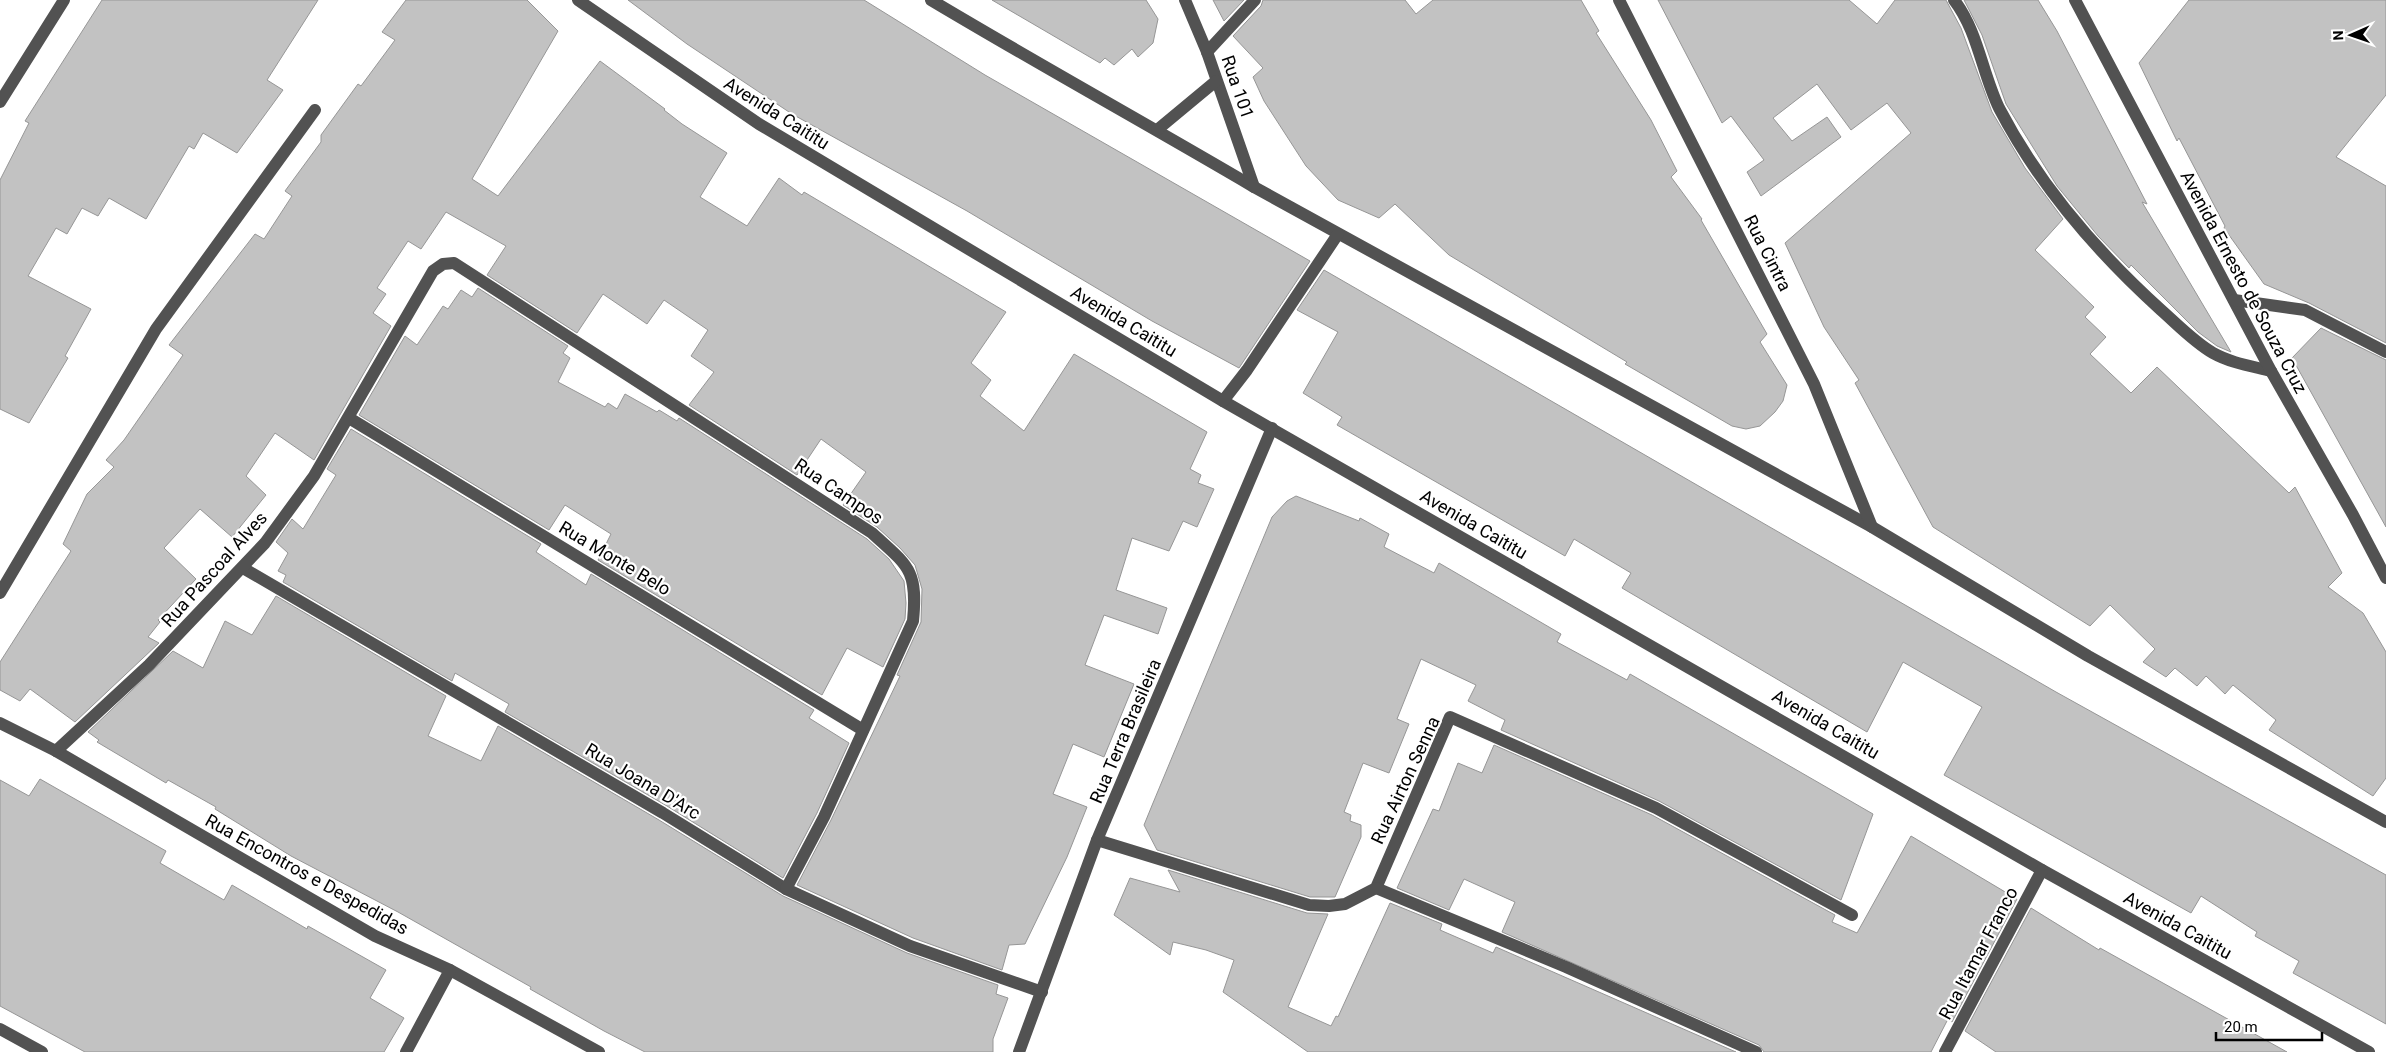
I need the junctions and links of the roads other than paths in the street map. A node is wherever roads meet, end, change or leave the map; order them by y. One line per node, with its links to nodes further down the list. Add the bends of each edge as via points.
1 (64, 0): 11 (street)
2 (578, 0): 20 (street, Avenida Caititu, via 758,124)
3 (931, 0): 13 (street)
4 (1185, 0): 9 (street, Rua 101)
5 (1255, 0): 9 (street)
6 (1619, 0): 23 (street, Rua Cintra, via 1814,384)
7 (1954, 0): 19 (street, via 1973,35 1998,106 2025,154 2058,200 2114,266 2214,354 2234,363)
8 (2075, 0): 17 (street, Avenida Ernesto de Souza Cruz)
9 (1207, 52): 10 (street, Rua 101)
10 (1216, 81): 13 (street); 14 (street, Rua 101)
11 (0, 102)
12 (314, 110): 26 (street, via 156,328)
13 (1157, 130): 14 (street)
14 (1254, 188): 15 (street)
15 (1338, 234): 20 (street); 23 (street)
16 (448, 262): 21 (street, Rua Pascoal Alves, via 433,271); 28 (street, Rua Campos, via 460,266 872,532 905,563 913,582 913,621)
17 (2234, 300): 18 (street, via 2305,310); 19 (street, Avenida Ernesto de Souza Cruz)
18 (2386, 352)
19 (2271, 370): 25 (street, Avenida Ernesto de Souza Cruz)
20 (1224, 401): 22 (street, Avenida Caititu)
21 (349, 418): 24 (street, Rua Pascoal Alves, via 314,476); 28 (street, Rua Monte Belo)
22 (1272, 428): 31 (street, Rua Terra Brasileira); 32 (street, Avenida Caititu)
23 (1872, 528): 30 (street, via 2088,656)
24 (243, 568): 29 (street, Rua Pascoal Alves, via 149,665); 34 (street, Rua Joana D'Arc, via 664,813)
25 (2386, 578)
26 (0, 593)
27 (0, 723): 29 (street, Rua Encontros e Despedidas)
28 (863, 730): 34 (street, Rua Campos, via 824,817)
29 (56, 751): 36 (street, Rua Encontros e Despedidas, via 375,936)
30 (2386, 822)
31 (1097, 840): 33 (street, via 1309,905 1345,904); 37 (street, Rua Terra Brasileira)
32 (2042, 870): 44 (street, Rua Itamar Franco); 45 (street, Avenida Caititu)
33 (1376, 888): 35 (street, Rua Airton Senna, via 1450,717 1656,808); 43 (street, via 1566,967)
34 (786, 889): 37 (street, Rua Joana D'Arc, via 910,946)
35 (1852, 915)
36 (450, 970): 40 (street); 41 (street, Rua Encontros e Despedidas)
37 (1042, 992): 42 (street, Rua Terra Brasileira)
38 (0, 1029): 39 (street)
39 (42, 1052)
40 (406, 1052)
41 (599, 1052)
42 (1019, 1052)
43 (1756, 1052)
44 (1945, 1052)
45 (2369, 1052)

